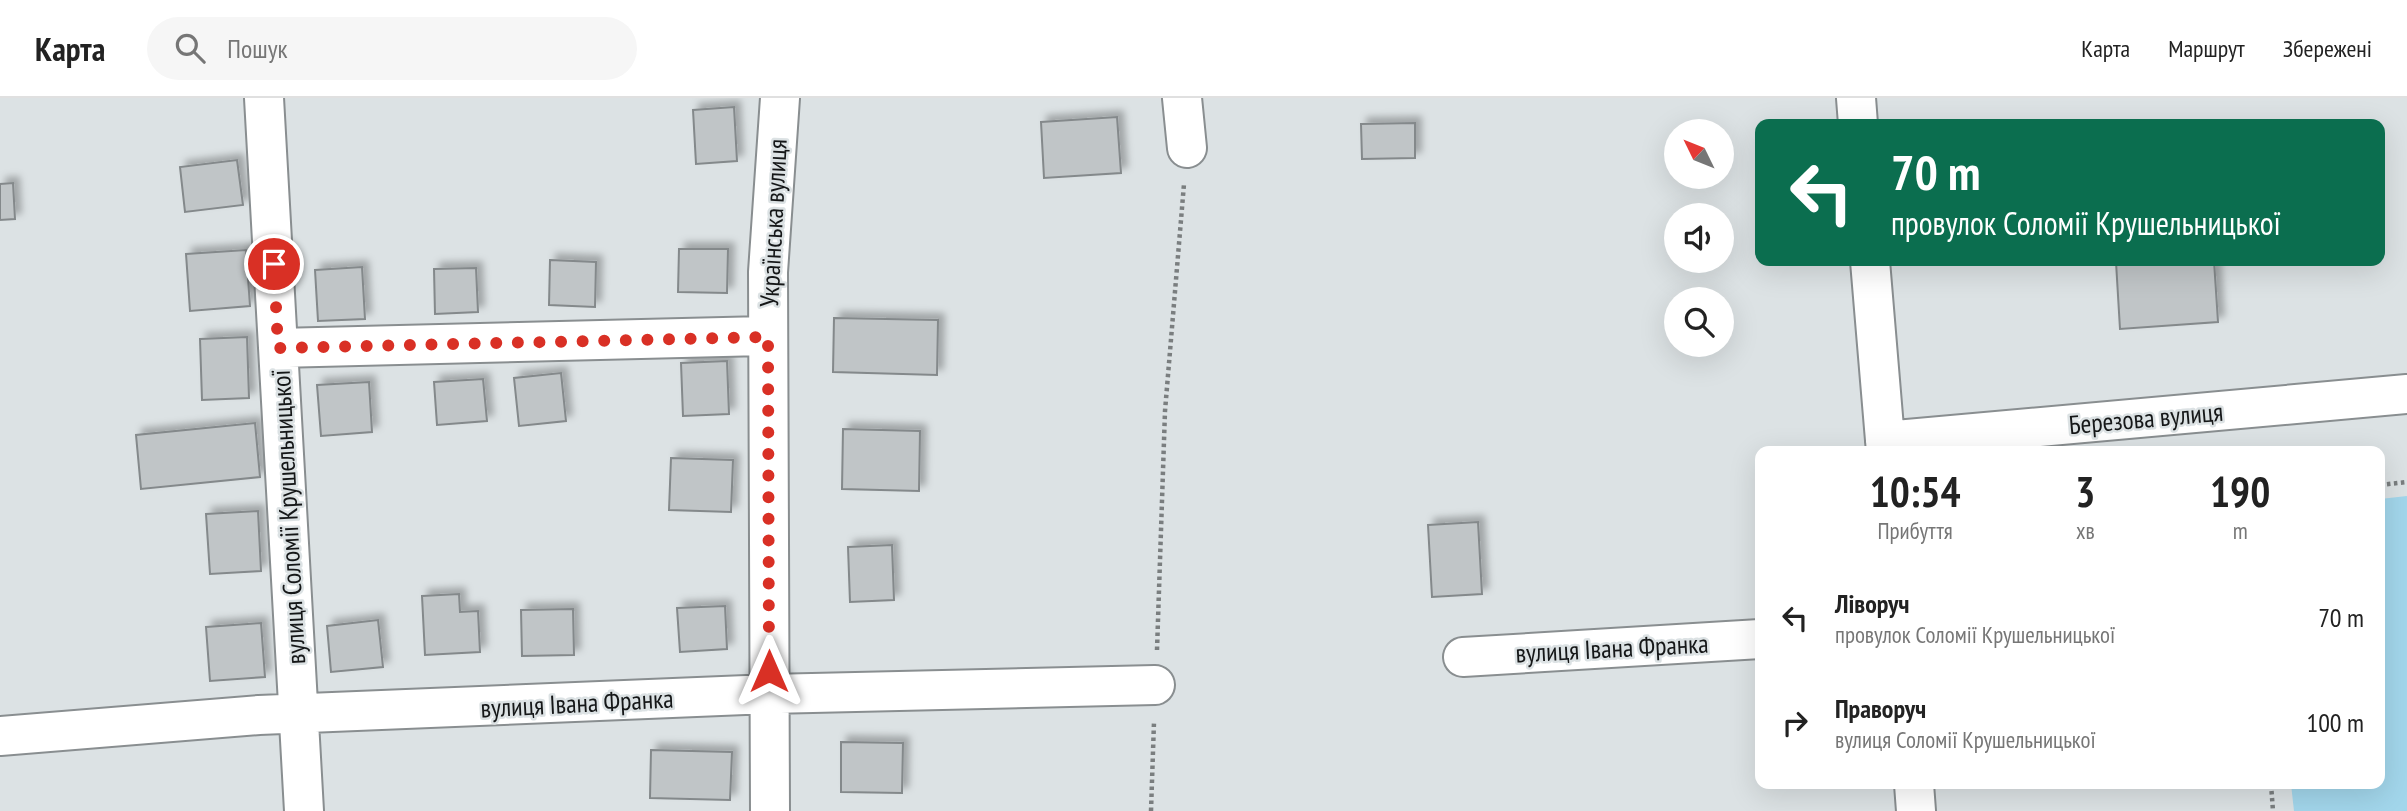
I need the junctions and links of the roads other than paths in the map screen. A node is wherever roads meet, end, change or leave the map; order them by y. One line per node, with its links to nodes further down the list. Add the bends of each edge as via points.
1 (264, 98): 9 (street, вулиця Соломії Крушельницької)
2 (780, 98): 8 (street, Українська вулиця)
3 (1182, 98): 6 (street)
4 (1856, 98): 5 (street)
5 (1858, 119)
6 (1187, 148)
7 (1870, 266): 11 (street)
8 (768, 337): 9 (street); 15 (street, Українська вулиця)
9 (278, 348): 16 (street, вулиця Соломії Крушельницької)
10 (2407, 394): 11 (street, Березова вулиця)
11 (1886, 446)
12 (1755, 639): 13 (street, вулиця Івана Франка)
13 (1462, 657)
14 (1155, 685): 15 (street, вулиця Івана Франка)
15 (769, 694): 16 (street, вулиця Івана Франка); 20 (street, Українська вулиця)
16 (300, 715): 17 (street, вулиця Івана Франка); 19 (street, вулиця Соломії Крушельницької)
17 (0, 736)
18 (1914, 789): 21 (street)
19 (304, 811)
20 (770, 811)
21 (1916, 811)

